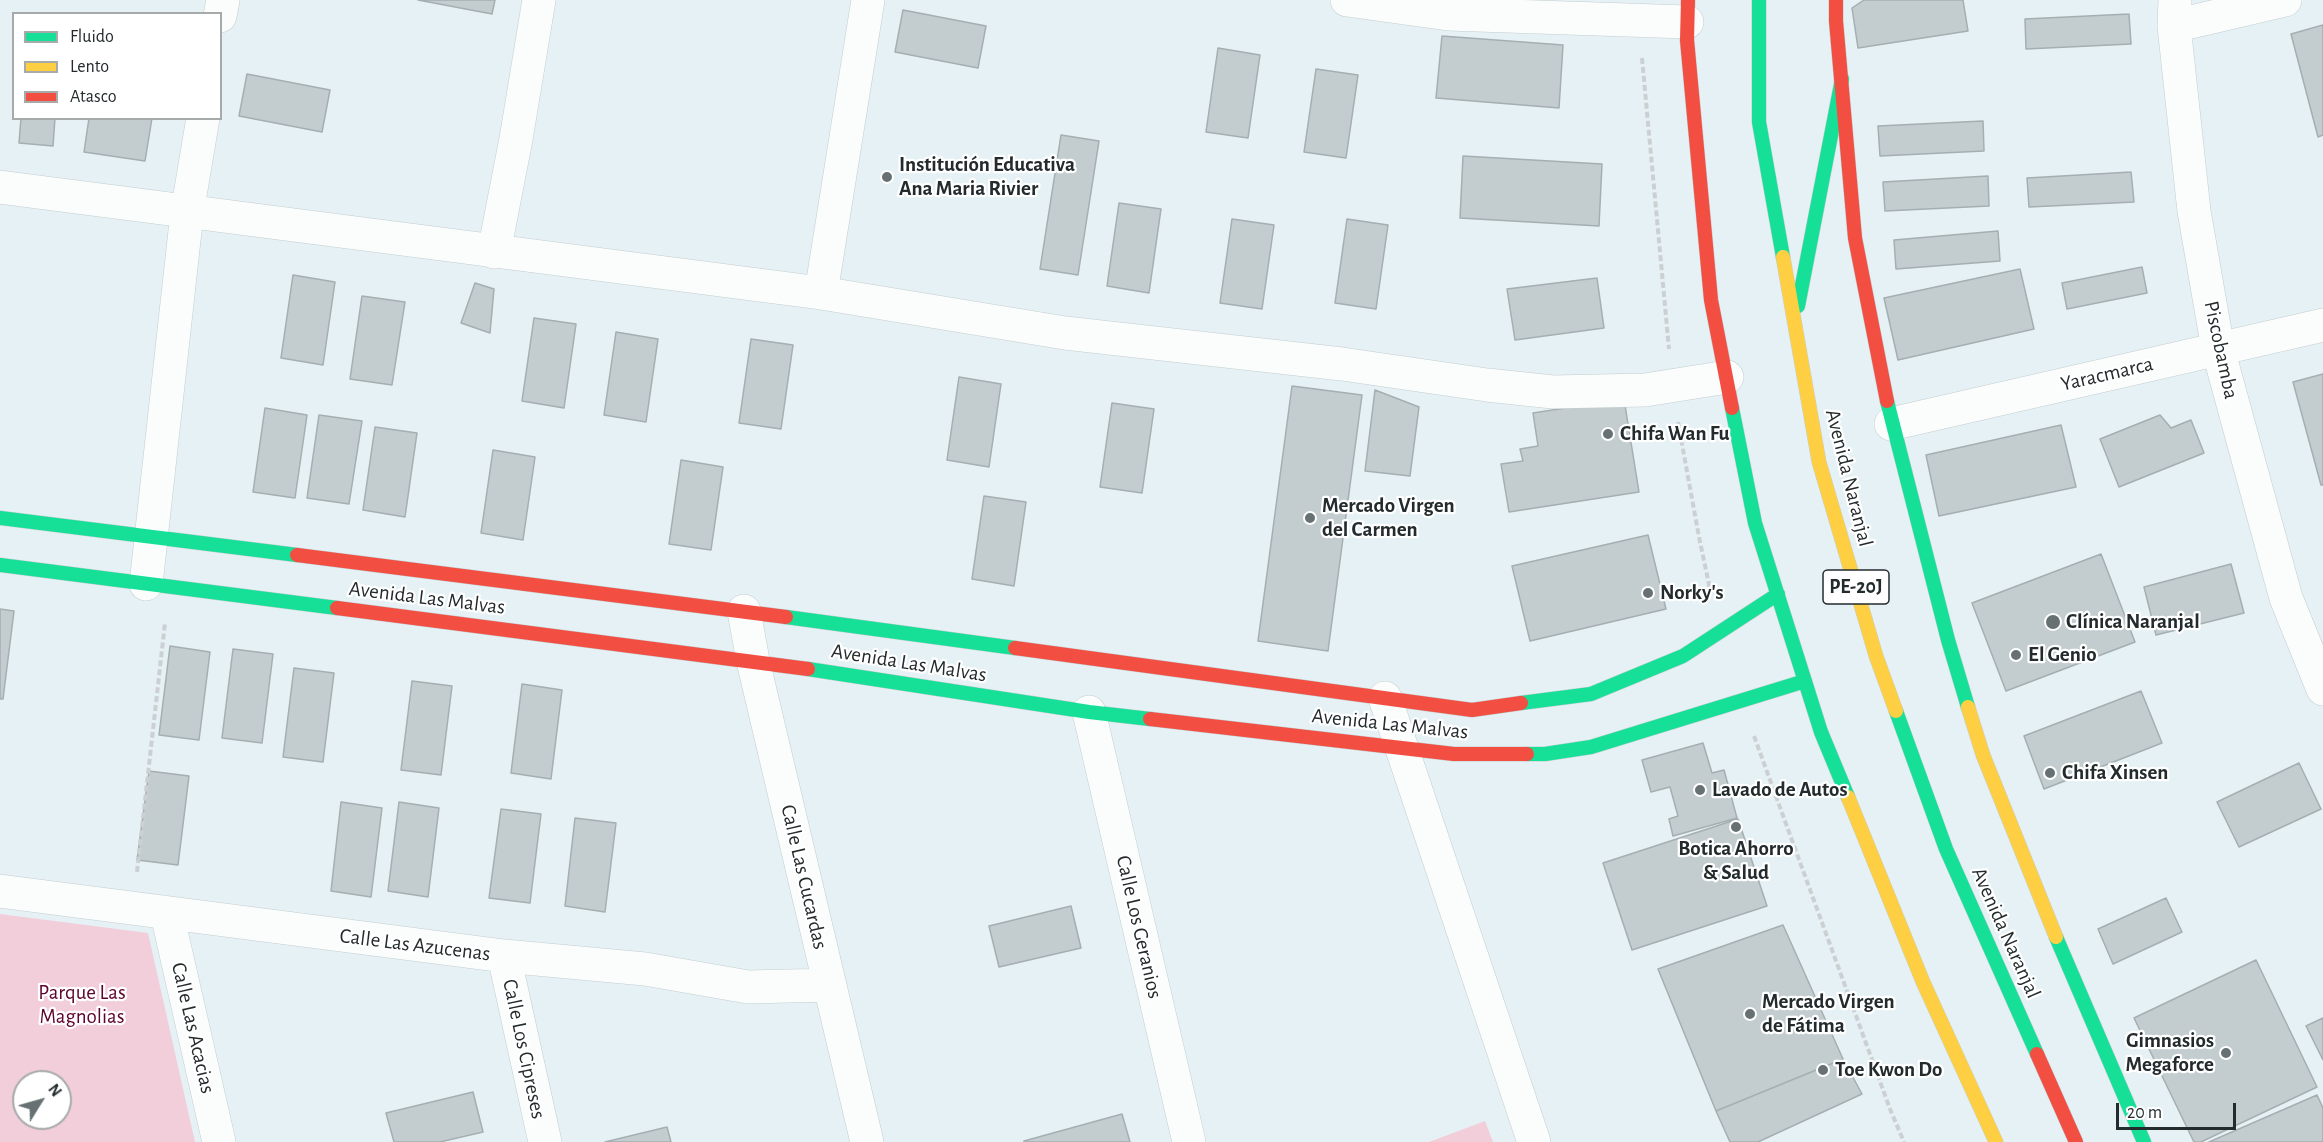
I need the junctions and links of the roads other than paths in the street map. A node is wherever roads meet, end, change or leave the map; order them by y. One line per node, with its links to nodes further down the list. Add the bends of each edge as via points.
1 (539, 0): 13 (street)
2 (868, 0): 14 (street)
3 (1347, 0): 7 (street, via 1448,14)
4 (1759, 0): 15 (main road, Avenida Naranjal / PE-20J, via 1759,122)
5 (1836, 0): 9 (main road, Avenida Naranjal)
6 (2285, 0): 8 (street)
7 (1687, 11): 18 (main road, via 1711,300)
8 (2174, 13): 17 (street, Piscobamba, via 2194,210)
9 (1842, 79): 15 (main road); 19 (main road, Avenida Naranjal, via 1856,238)
10 (203, 120): 12 (street)
11 (0, 187): 12 (street)
12 (187, 213): 13 (street); 21 (street)
13 (494, 252): 14 (street)
14 (821, 293): 18 (street, via 1065,333 1553,392 1645,390)
15 (1795, 325): 42 (main road, Avenida Naranjal / PE-20J, via 1819,462 1876,656 1946,849)
16 (2323, 325): 17 (street, Yaracmarca)
17 (2218, 349): 19 (street, Yaracmarca); 27 (street, Piscobamba, via 2286,598)
18 (1726, 377): 24 (main road, via 1755,522)
19 (1891, 424): 43 (main road, Avenida Naranjal, via 1983,755 2074,981)
20 (0, 518): 21 (main road, Avenida Las Malvas)
21 (152, 538): 23 (street); 25 (main road, Avenida Las Malvas)
22 (0, 565): 23 (main road, Avenida Las Malvas)
23 (158, 585): 26 (main road, Avenida Las Malvas)
24 (1778, 594): 28 (main road); 29 (main road, Avenida Las Malvas, via 1683,656 1591,694 1472,710)
25 (744, 611): 26 (street, Calle Las Cucardas); 29 (main road, Avenida Las Malvas)
26 (753, 661): 30 (main road, Avenida Las Malvas); 35 (street, Calle Las Cucardas)
27 (2319, 672)
28 (1805, 681): 31 (main road, Avenida Las Malvas, via 1591,747 1545,754 1454,754); 41 (main road, via 1821,732 1923,982)
29 (1385, 698): 31 (street)
30 (1089, 712): 31 (main road, Avenida Las Malvas); 39 (street, Calle Los Geranios)
31 (1401, 748): 40 (street)
32 (0, 891): 33 (street, Calle Las Azucenas)
33 (167, 914): 34 (street, Calle Las Azucenas); 36 (street, Calle Las Acacias)
34 (504, 956): 35 (street, Calle Las Azucenas, via 645,969 748,987); 37 (street, Calle Los Cipreses)
35 (830, 985): 38 (street, Calle Las Cucardas)
36 (219, 1142)
37 (545, 1142)
38 (867, 1142)
39 (1189, 1142)
40 (1534, 1142)
41 (1996, 1142)
42 (2076, 1142)
43 (2145, 1142)

